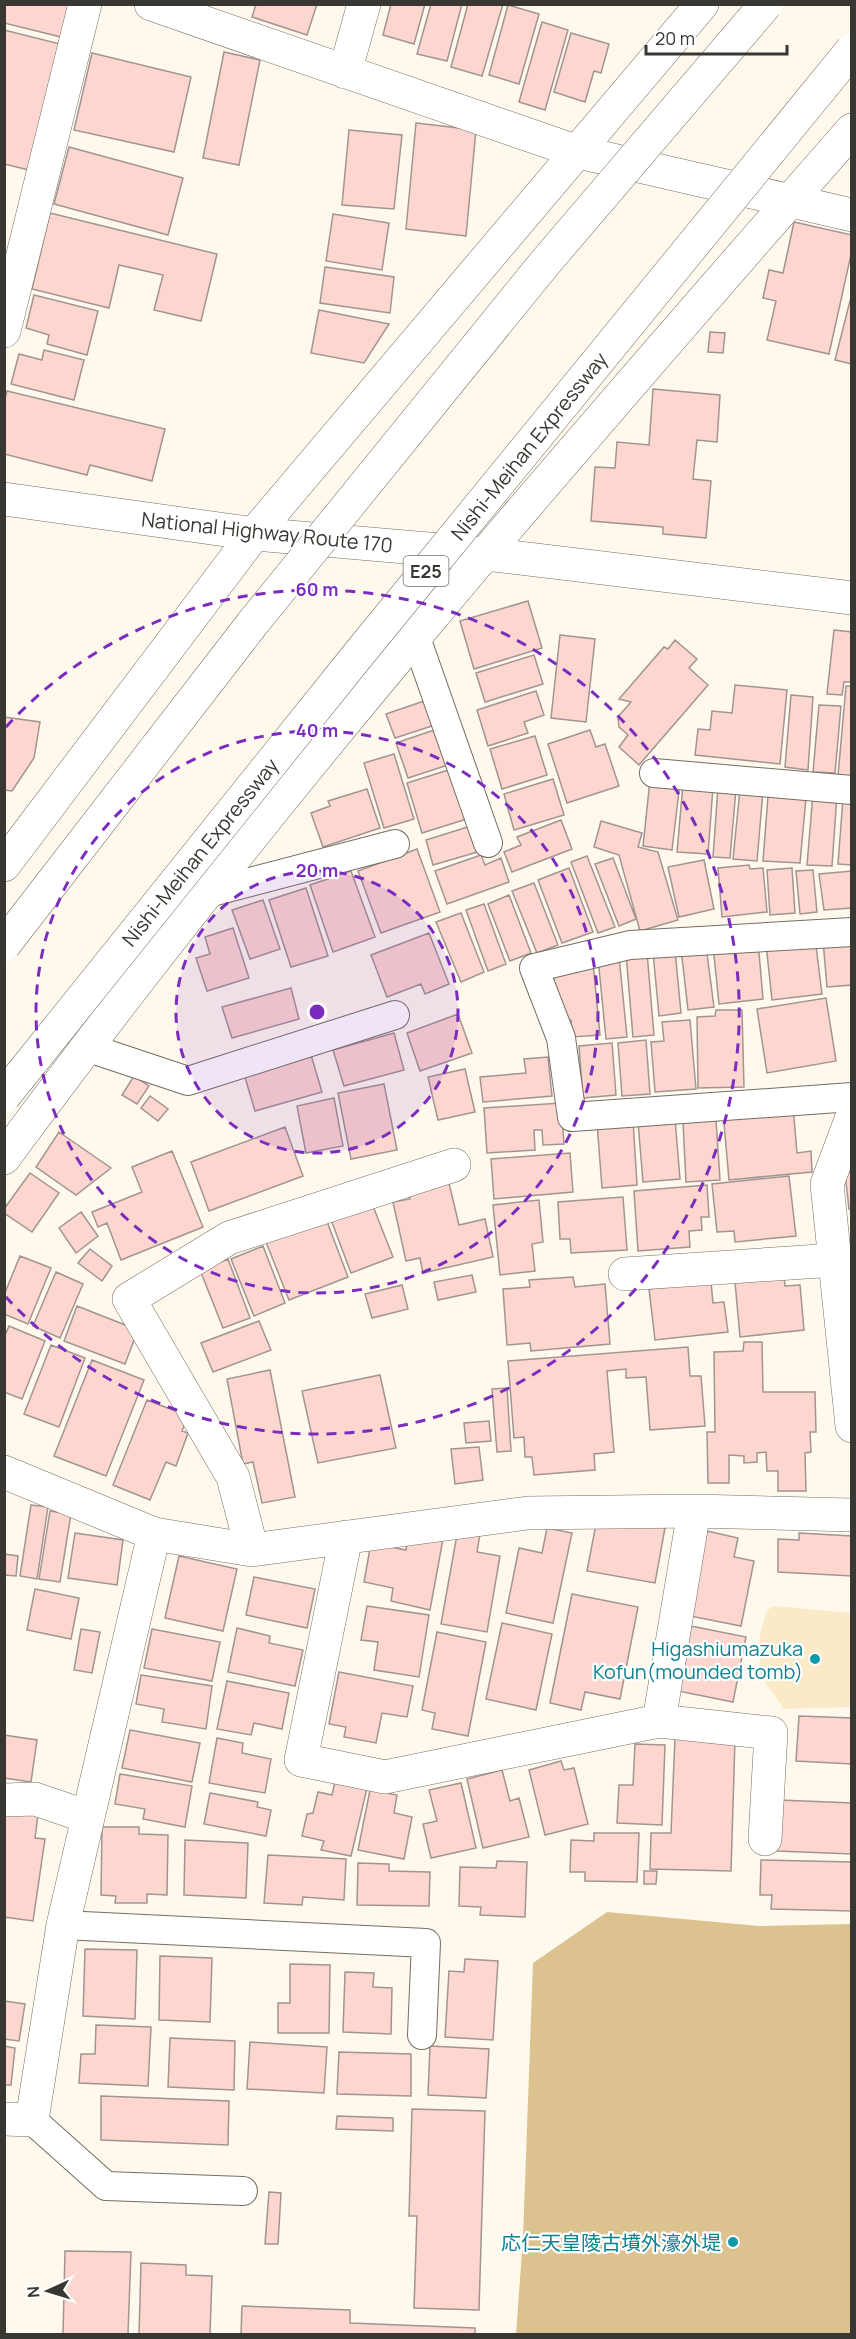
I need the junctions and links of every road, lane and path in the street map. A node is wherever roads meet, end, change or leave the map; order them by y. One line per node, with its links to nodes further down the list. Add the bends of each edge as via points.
1 (85, 4): 12 (main road)
2 (151, 4): 7 (main road)
3 (364, 4): 7 (main road)
4 (702, 4): 9 (main road)
5 (766, 4): 25 (main road, bridge, via 544,264 289,578)
6 (852, 50): 28 (main road, Nishi-Meihan Expressway / E25, bridge)
7 (345, 72): 9 (main road)
8 (852, 130): 10 (main road)
9 (578, 152): 10 (main road); 14 (main road)
10 (790, 201): 11 (main road); 15 (main road)
11 (852, 215)
12 (4, 331)
13 (4, 499): 14 (main road, National Highway Route 170)
14 (254, 534): 15 (main road, National Highway Route 170); 22 (main road)
15 (486, 554): 16 (main road, National Highway Route 170); 17 (main road)
16 (852, 598)
17 (415, 635): 20 (lane); 23 (main road)
18 (654, 773): 19 (lane)
19 (852, 790)
20 (488, 843)
21 (395, 844): 23 (lane)
22 (4, 865)
23 (208, 893): 27 (main road)
24 (852, 932): 29 (lane, via 630,945 534,968 561,1038 572,1117)
25 (4, 945)
26 (395, 1015): 27 (lane, via 188,1081)
27 (86, 1047): 31 (main road)
28 (4, 1096)
29 (852, 1097)
30 (852, 1118): 33 (main road, via 827,1184)
31 (4, 1158)
32 (454, 1165): 41 (main road, via 229,1239 129,1299 233,1477)
33 (835, 1260): 34 (main road); 35 (main road)
34 (625, 1274)
35 (852, 1426)
36 (4, 1472): 39 (main road)
37 (694, 1511): 38 (main road); 40 (main road, via 528,1513); 42 (main road)
38 (852, 1515)
39 (154, 1534): 41 (main road); 44 (main road)
40 (346, 1537): 41 (main road); 42 (main road, via 301,1760 385,1777)
41 (252, 1550)
42 (659, 1721): 45 (main road, via 771,1733)
43 (4, 1800): 44 (main road, via 34,1799)
44 (88, 1817): 46 (main road)
45 (765, 1839)
46 (63, 1925): 47 (lane, via 426,1943); 48 (main road)
47 (422, 2035)
48 (18, 2120): 49 (lane, via 106,2186)
49 (243, 2191)

